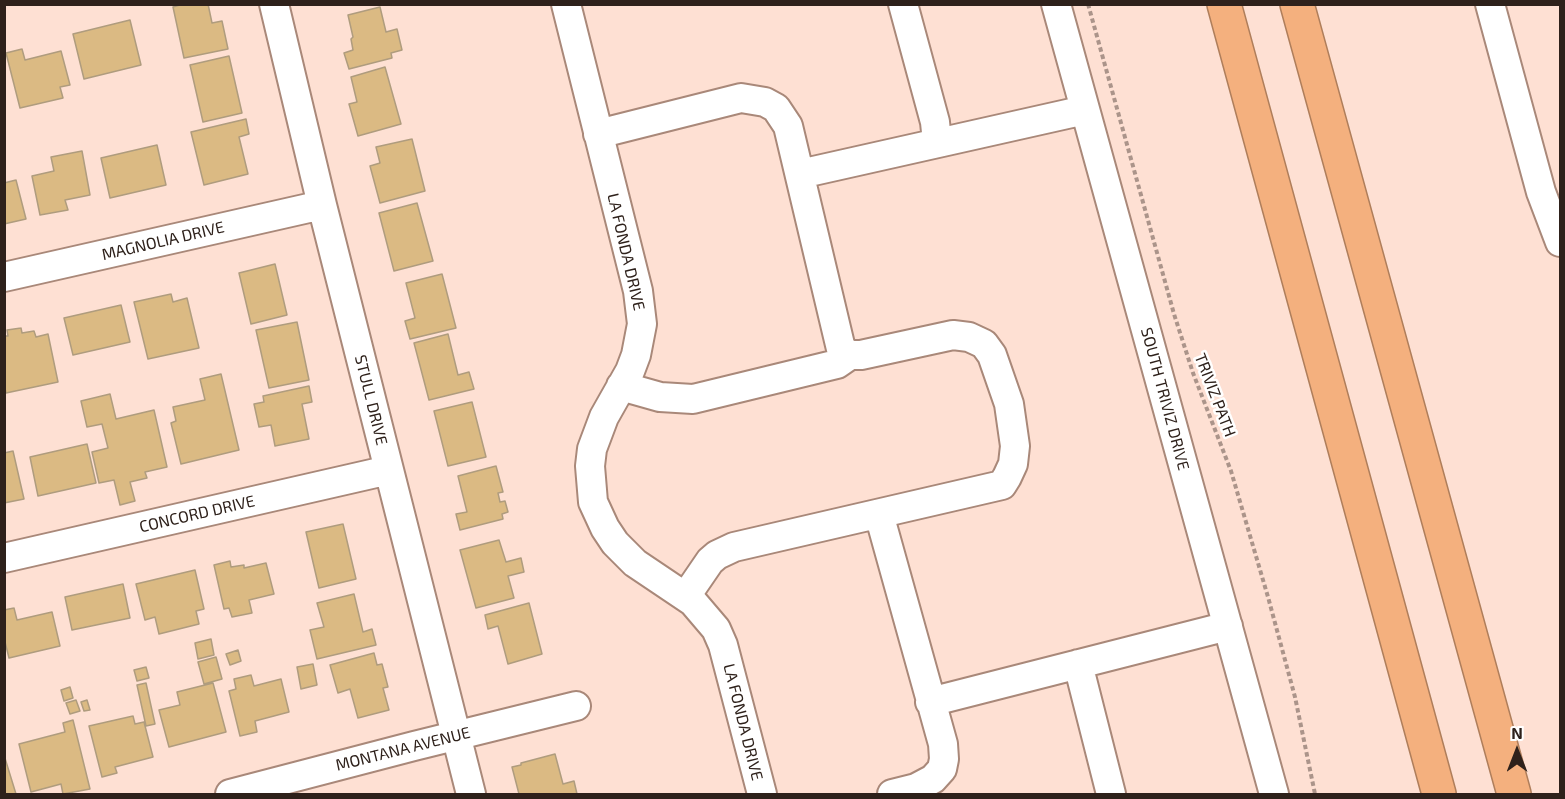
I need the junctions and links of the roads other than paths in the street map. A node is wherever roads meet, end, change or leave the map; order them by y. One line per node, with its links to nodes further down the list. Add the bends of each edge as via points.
1 (274, 4): 13 (street, STULL DRIVE)
2 (566, 4): 9 (street, LA FONDA DRIVE)
3 (903, 4): 10 (street)
4 (1056, 4): 8 (street, SOUTH TRIVIZ DRIVE)
5 (1224, 4): 33 (highway)
6 (1297, 4): 34 (highway)
7 (1490, 4): 12 (street)
8 (1086, 110): 10 (street); 22 (street, SOUTH TRIVIZ DRIVE)
9 (598, 134): 11 (street, via 741,98 754,99 776,108 788,126); 17 (street, LA FONDA DRIVE, via 642,324 636,355)
10 (937, 142): 11 (street)
11 (800, 174): 16 (street, via 840,347)
12 (1551, 189): 14 (street)
13 (321, 205): 15 (street, MAGNOLIA DRIVE); 18 (street, STULL DRIVE)
14 (1560, 242)
15 (4, 277)
16 (850, 355): 17 (street, via 837,364 693,399 660,397); 19 (street, via 962,335 984,344 992,355 1010,404 1015,446 1002,485)
17 (621, 386): 21 (street, LA FONDA DRIVE, via 603,417 592,449 593,502 604,528 624,553)
18 (389, 470): 20 (street, CONCORD DRIVE); 26 (street, STULL DRIVE)
19 (879, 514): 21 (street, via 717,555 701,571); 24 (street)
20 (4, 558)
21 (686, 596): 29 (street, LA FONDA DRIVE, via 705,615 723,645)
22 (1228, 626): 23 (street); 32 (street, SOUTH TRIVIZ DRIVE)
23 (1078, 664): 24 (street); 31 (street)
24 (930, 702): 30 (street, via 943,744 942,769 924,784)
25 (576, 706): 26 (street, MONTANA AVENUE)
26 (456, 735): 27 (street, MONTANA AVENUE); 28 (street, STULL DRIVE)
27 (230, 795)
28 (471, 795)
29 (762, 795)
30 (892, 795)
31 (1111, 795)
32 (1274, 795)
33 (1438, 795)
34 (1514, 795)

